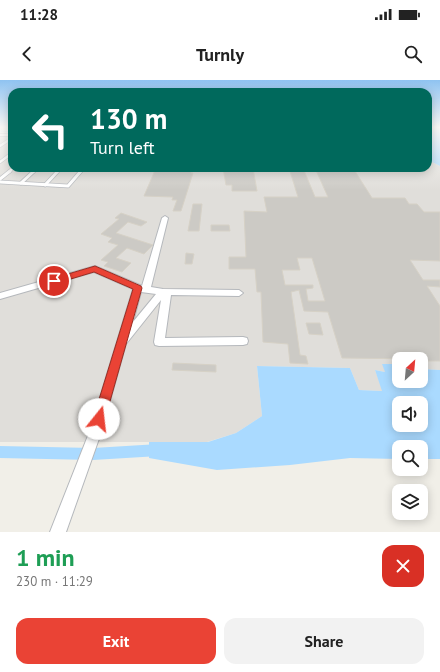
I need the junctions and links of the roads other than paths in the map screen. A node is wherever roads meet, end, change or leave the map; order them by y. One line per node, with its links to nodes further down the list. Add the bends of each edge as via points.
1 (8, 155): 2 (lane)
2 (0, 162)
3 (9, 172): 7 (lane)
4 (33, 172): 8 (lane)
5 (56, 172): 9 (lane)
6 (80, 172): 9 (lane, via 69,186)
7 (0, 180): 8 (lane)
8 (21, 183): 9 (lane)
9 (45, 185)
10 (165, 218): 11 (street)
11 (142, 288): 12 (street); 14 (street, via 95,269); 16 (street)
12 (165, 292): 13 (street); 15 (street, via 159,342); 16 (street)
13 (239, 294)
14 (0, 296)
15 (243, 341)
16 (119, 346): 17 (street, via 95,433)
17 (58, 532)

